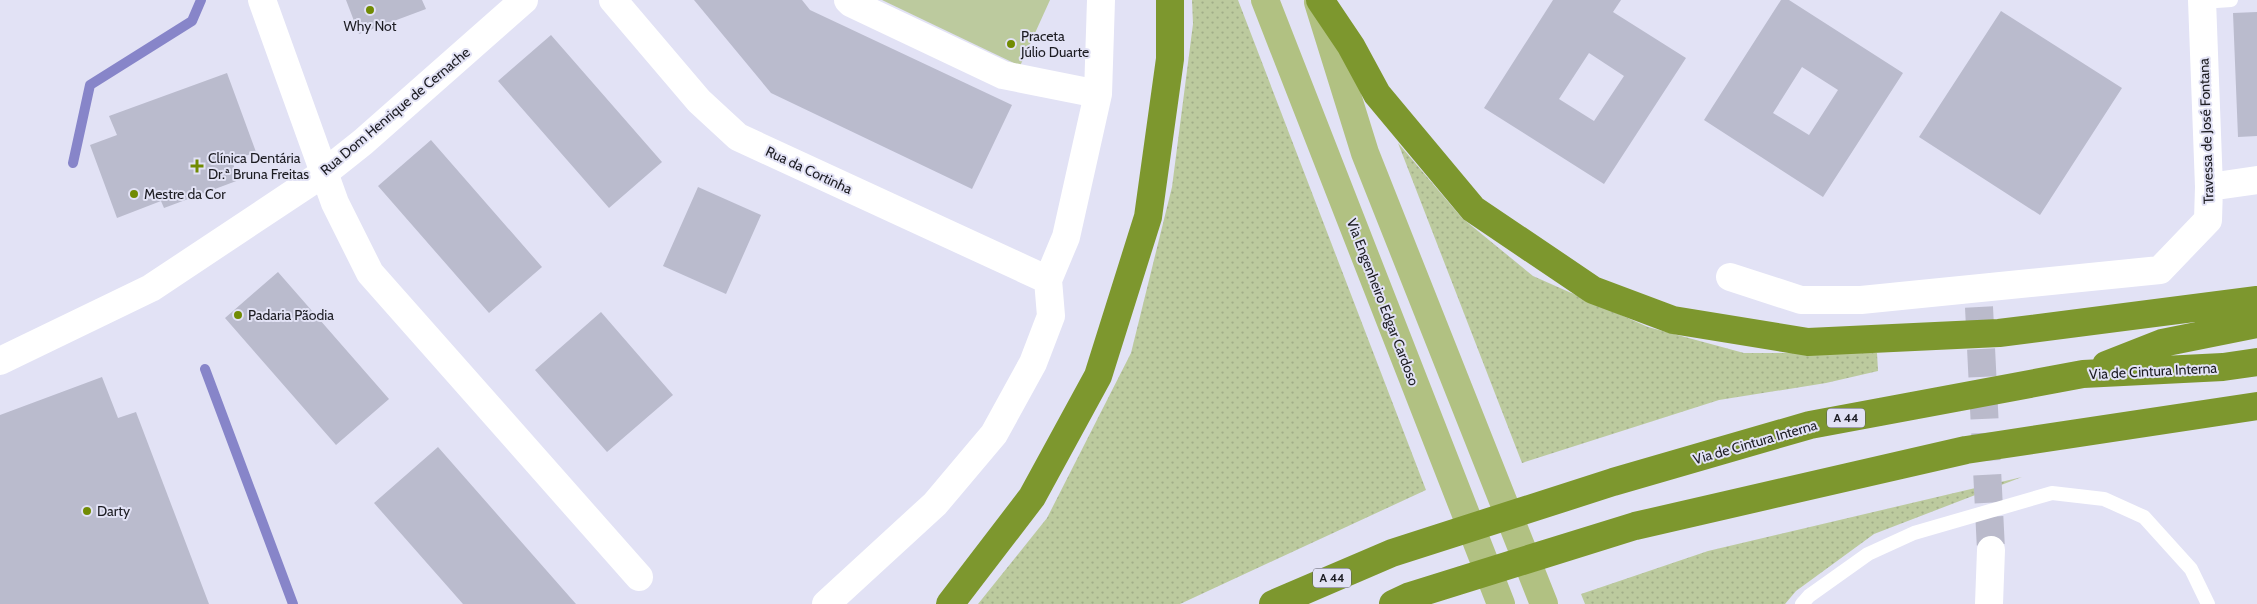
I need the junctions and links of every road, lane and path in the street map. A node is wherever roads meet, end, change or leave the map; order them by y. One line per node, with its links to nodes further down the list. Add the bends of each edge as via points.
1 (262, 0): 12 (street)
2 (524, 0): 12 (street, Rua Dom Henrique de Cernache)
3 (614, 0): 16 (street, Rua da Cortinha, via 699,101 738,137)
4 (848, 0): 11 (street, via 1003,75)
5 (1101, 0): 11 (street)
6 (1170, 0): 27 (highway, via 1170,59 1148,217 1098,376 1032,497)
7 (1264, 0): 29 (main road, Via Engenheiro Edgar Cardoso)
8 (1319, 0): 17 (highway, via 1351,46 1377,94 1473,209 1594,290 1673,320 1808,342 1999,333); 30 (main road, via 1365,153)
9 (2231, 0): 10 (lane)
10 (2202, 1): 14 (street, Travessa de José Fontana)
11 (1098, 94): 16 (street, via 1066,237)
12 (324, 173): 19 (street, Rua Dom Henrique de Cernache, via 151,288); 24 (street, via 334,203 370,273)
13 (2257, 180): 14 (street)
14 (2209, 187): 15 (street, Travessa de José Fontana, via 2208,220 2160,270 1978,297 1861,300 1801,300)
15 (1730, 277)
16 (1048, 280): 26 (street, via 1051,316 1033,363 994,434 935,504)
17 (2257, 300)
18 (2257, 324): 21 (highway, via 2162,343)
19 (0, 361)
20 (2257, 362): 21 (highway, Via de Cintura Interna / A 44, via 2223,367)
21 (2083, 374): 28 (highway, Via de Cintura Interna / A 44, via 1810,425 1614,482 1392,553)
22 (2257, 406): 25 (highway, via 1966,450 1635,526)
23 (1991, 550): 32 (street)
24 (639, 577)
25 (1402, 600)
26 (826, 604)
27 (950, 604)
28 (1273, 604)
29 (1501, 604)
30 (1544, 604)
31 (1802, 604): 33 (lane, via 1808,596 1868,554 1914,533 2052,493 2104,499 2144,517 2191,569)
32 (1989, 604)
33 (2208, 604)

